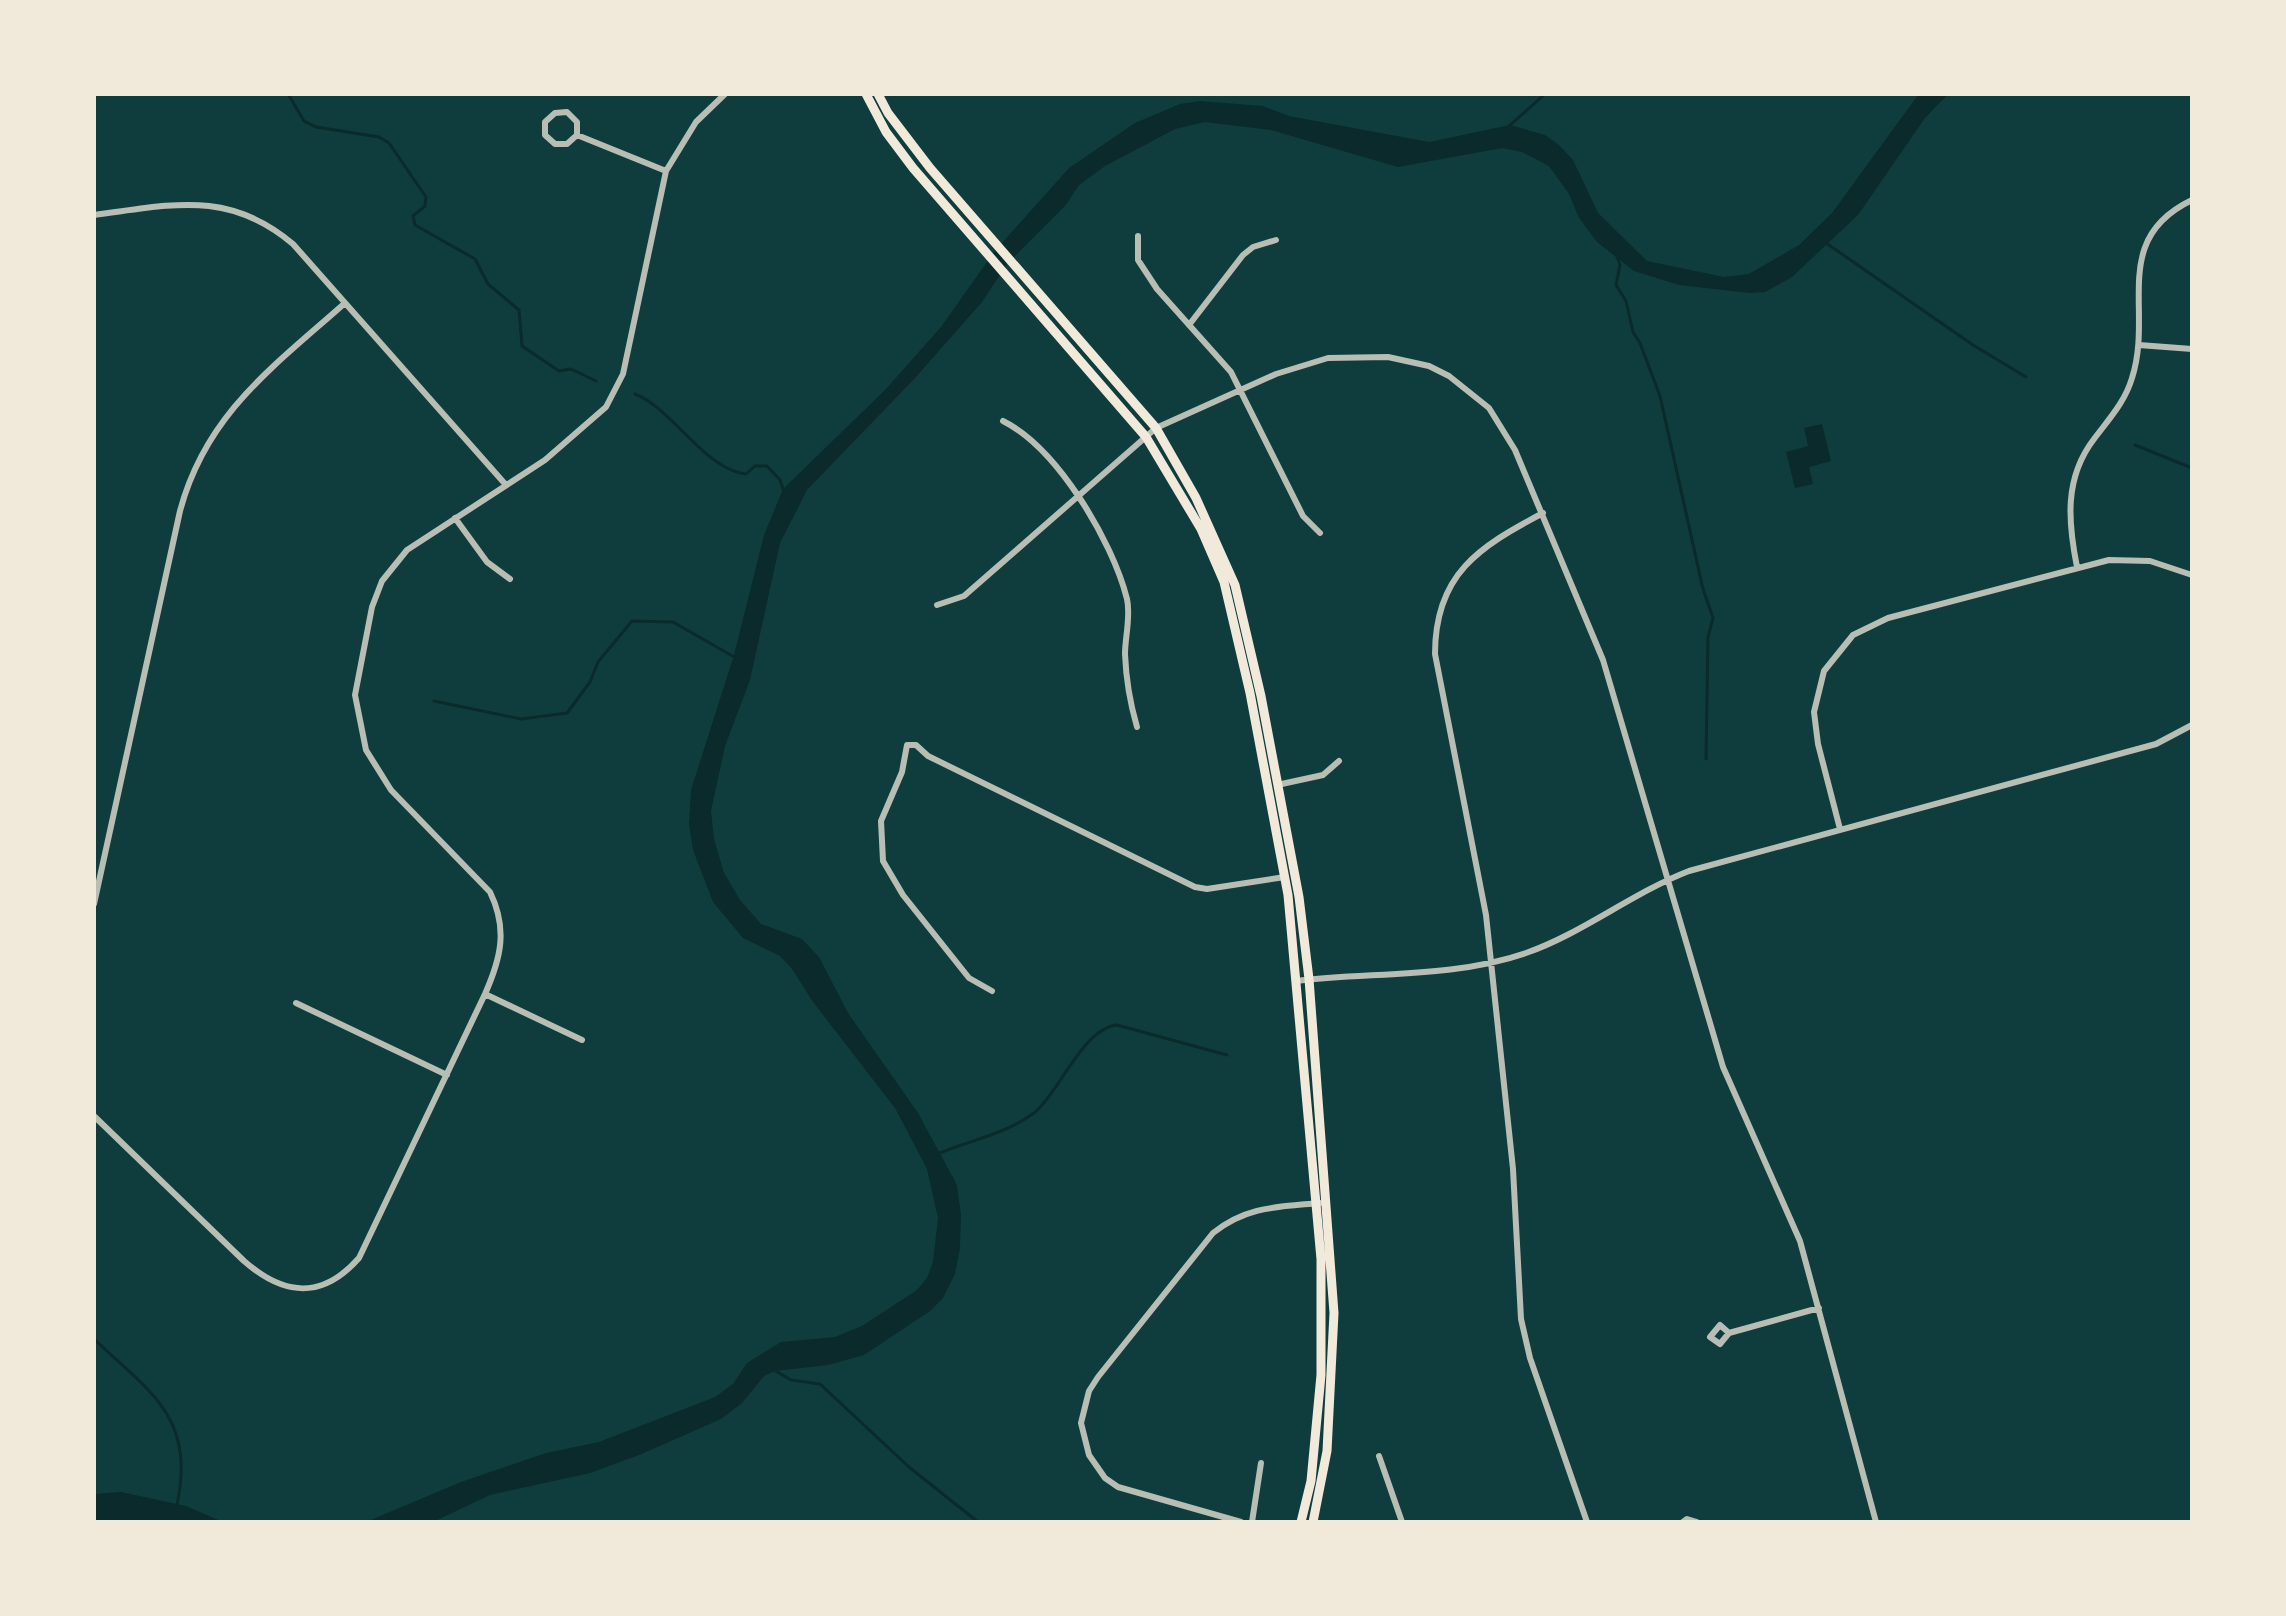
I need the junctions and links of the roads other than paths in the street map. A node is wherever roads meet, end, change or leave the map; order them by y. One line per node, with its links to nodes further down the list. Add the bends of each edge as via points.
1 (725, 94): 6 (street, via 696,122)
2 (866, 94): 4 (main road)
3 (878, 94): 4 (main road)
4 (883, 115): 17 (main road); 18 (main road, via 913,168)
5 (577, 135): 5 (street, via 567,144 555,144 545,135 545,122 555,113 567,112 577,122); 6 (street)
6 (666, 171): 19 (street, via 614,396 581,432)
7 (2192, 200): 13 (street, via 2165,217 2142,252)
8 (94, 215): 11 (street, via 184,203 243,212 293,244)
9 (1138, 236): 12 (street, via 1138,260)
10 (1276, 240): 12 (street, via 1243,255)
11 (345, 303): 19 (street); 36 (street, via 230,408 195,464 180,511)
12 (1189, 325): 15 (street, via 1231,372)
13 (2139, 345): 14 (street); 24 (street, via 2123,400 2092,441 2075,475 2069,524)
14 (2192, 349)
15 (1239, 391): 17 (street); 21 (street, via 1328,358 1388,357 1429,366 1489,408 1507,433); 23 (street, via 1303,516)
16 (1003, 421): 20 (street, via 1024,431)
17 (1156, 428): 18 (street); 31 (main road, via 1196,498 1235,585)
18 (1146, 437): 20 (street); 32 (main road, via 1201,529 1224,582)
19 (506, 485): 22 (street)
20 (1079, 498): 27 (street, via 964,596); 29 (street, via 1128,601 1125,653)
21 (1543, 513): 35 (street, via 1603,660); 37 (street, via 1488,543 1464,565 1444,598 1435,635 1436,663 1479,871)
22 (455, 518): 26 (street, via 487,562); 41 (street, via 407,550 382,581 355,695 360,732 382,778 480,878 497,907 500,955)
23 (1320, 533)
24 (2077, 567): 25 (street, via 2140,559); 33 (street, via 1878,621 1840,648 1819,684 1814,712)
25 (2192, 575)
26 (510, 579)
27 (937, 605)
28 (2192, 725): 33 (street, via 2156,744)
29 (1137, 727)
30 (1339, 761): 31 (street, via 1323,775)
31 (1278, 785): 32 (street); 34 (main road)
32 (1266, 787): 34 (main road)
33 (1840, 829): 35 (street)
34 (1289, 876): 38 (main road); 39 (main road); 40 (street, via 1195,887 907,745 902,772 881,821 883,861 903,895 969,978)
35 (1668, 879): 37 (street, via 1548,944); 48 (street, via 1726,1077 1782,1196)
36 (94, 904)
37 (1490, 964): 38 (street); 59 (street, via 1513,1169 1521,1319)
38 (1309, 979): 39 (street); 46 (main road)
39 (1296, 981): 47 (main road)
40 (992, 991)
41 (485, 994): 43 (street); 44 (street)
42 (296, 1003): 44 (street)
43 (582, 1040)
44 (447, 1075): 45 (street, via 359,1258 336,1279 312,1288 286,1287 263,1278)
45 (94, 1116)
46 (1327, 1203): 47 (street); 51 (main road, via 1334,1313)
47 (1316, 1204): 50 (main road, via 1323,1310); 54 (street, via 1255,1210 1233,1217 1213,1233 1098,1377 1085,1406 1083,1439 1105,1478 1129,1492)
48 (1819, 1308): 49 (street); 62 (street)
49 (1729, 1333)
50 (1316, 1418): 51 (main road); 56 (main road, via 1311,1481)
51 (1330, 1419): 57 (main road)
52 (1379, 1456): 58 (street)
53 (1261, 1463): 55 (street)
54 (1241, 1522)
55 (1252, 1522)
56 (1301, 1522)
57 (1313, 1522)
58 (1402, 1522)
59 (1587, 1522)
60 (1683, 1522): 61 (street)
61 (1697, 1522)
62 (1876, 1522)

